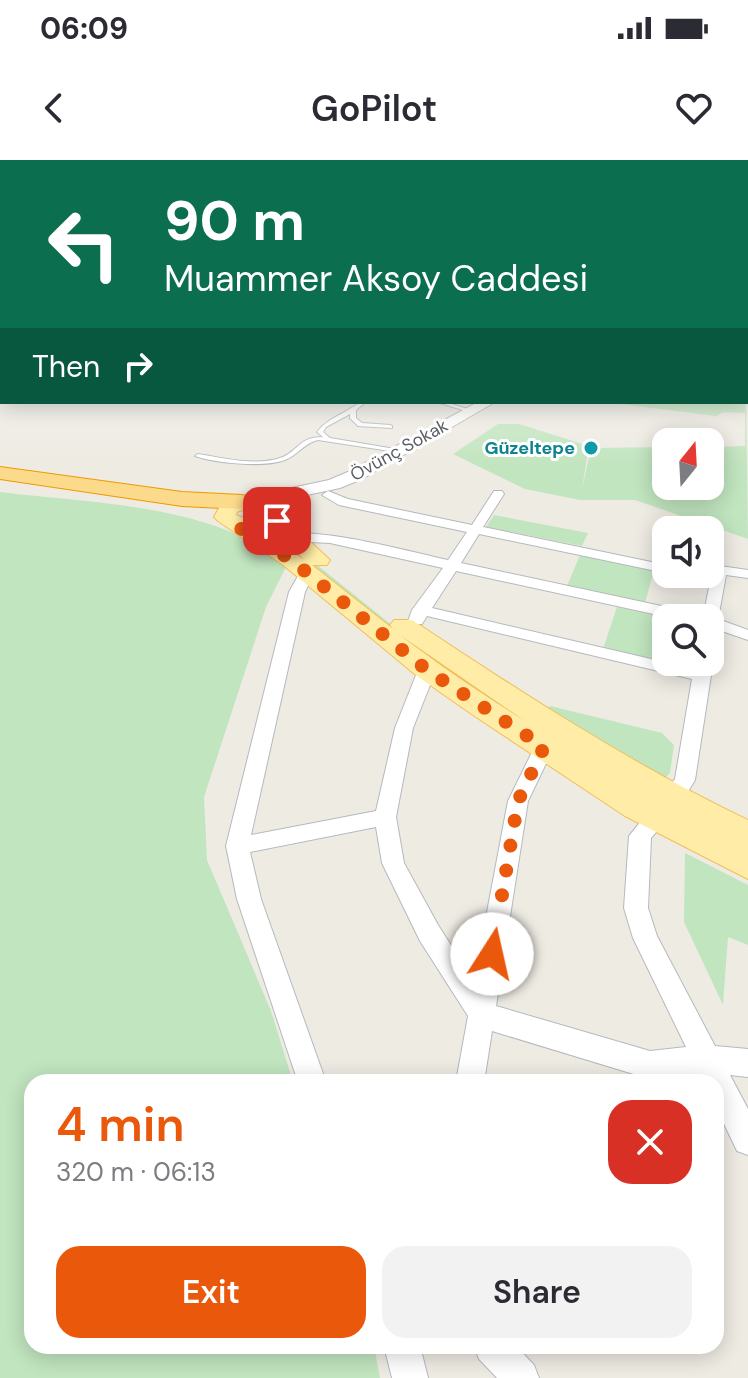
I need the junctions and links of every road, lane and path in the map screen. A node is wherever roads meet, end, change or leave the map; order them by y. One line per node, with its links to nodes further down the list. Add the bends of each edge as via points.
1 (360, 404): 5 (lane)
2 (447, 404): 6 (lane)
3 (484, 404): 6 (street, Övünç Sokak)
4 (502, 404): 14 (street, Övünç Sokak, via 382,473)
5 (353, 410): 7 (lane, via 360,425); 8 (lane, via 324,426 320,432)
6 (471, 411): 9 (street, Övünç Sokak)
7 (390, 427)
8 (328, 439): 9 (lane); 10 (lane, via 304,440 276,461)
9 (401, 452): 15 (street, Övünç Sokak)
10 (198, 456)
11 (0, 473): 15 (highway, via 182,499)
12 (0, 484): 15 (highway)
13 (498, 494): 16 (street)
14 (328, 495): 15 (street, Övünç Sokak); 16 (street)
15 (261, 517): 17 (street, via 330,539); 20 (main road); 23 (main road)
16 (474, 529): 17 (street); 18 (street)
17 (450, 565): 22 (street); 23 (street)
18 (652, 566)
19 (724, 571): 21 (street)
20 (307, 572): 27 (main road); 33 (street, via 297,592)
21 (748, 574)
22 (652, 609)
23 (416, 621): 26 (street); 30 (main road, via 510,698)
24 (724, 627): 25 (street)
25 (748, 635)
26 (652, 660)
27 (427, 670): 29 (main road); 31 (street, via 404,728)
28 (702, 676): 30 (street, via 685,780)
29 (544, 747): 30 (main road); 35 (street, via 518,801)
30 (664, 808): 32 (main road); 34 (main road); 36 (street, via 640,836 636,908 645,938)
31 (385, 817): 33 (street); 35 (street, via 393,863 429,933)
32 (748, 836)
33 (237, 846): 38 (street, via 249,899)
34 (748, 864)
35 (482, 1015): 36 (street, via 650,1065); 39 (street)
36 (707, 1059): 37 (street); 40 (street)
37 (748, 1063)
38 (309, 1074)
39 (471, 1074)
40 (715, 1074)
41 (724, 1093): 42 (street)
42 (748, 1140)
43 (404, 1354): 45 (street)
44 (499, 1354): 46 (street)
45 (410, 1378)
46 (521, 1378)

